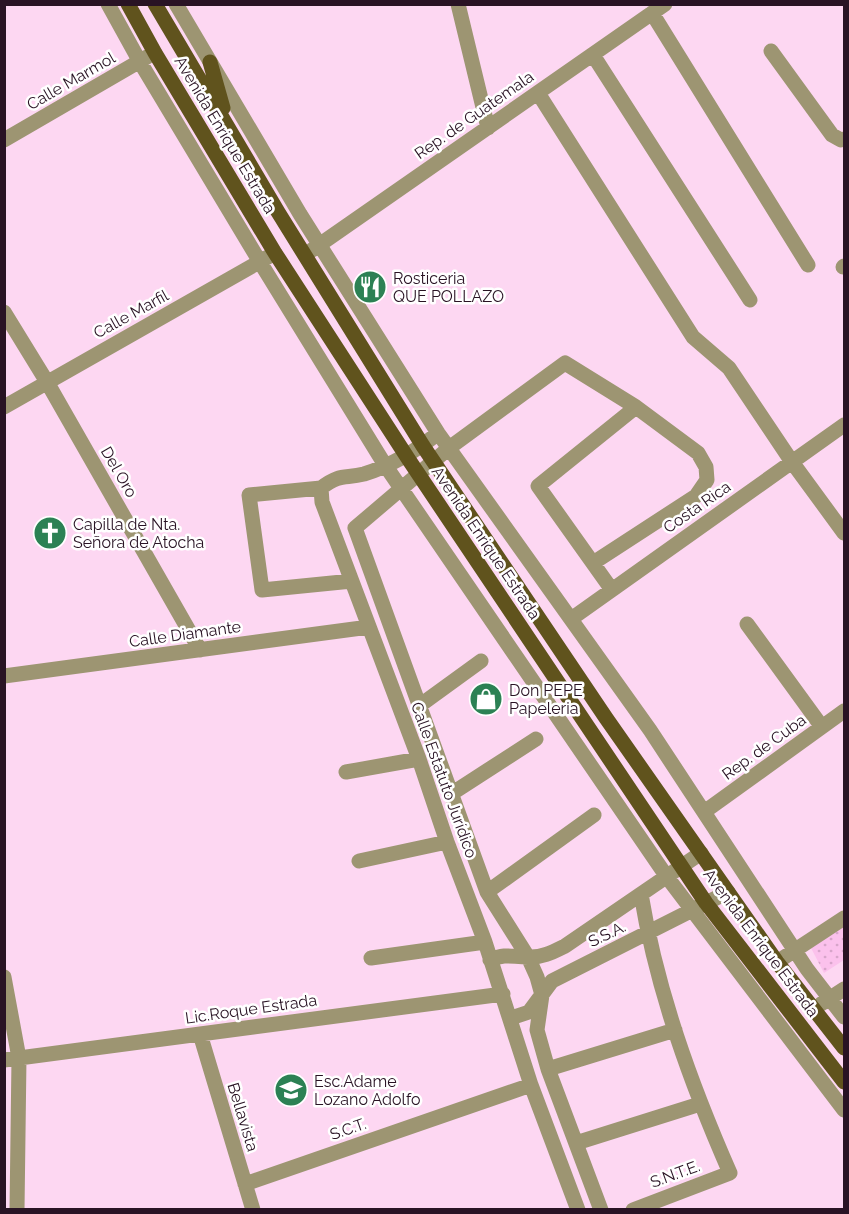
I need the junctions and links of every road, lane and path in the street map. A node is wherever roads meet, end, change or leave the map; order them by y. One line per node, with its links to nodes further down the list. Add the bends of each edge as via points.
1 (108, 4): 10 (street)
2 (128, 4): 8 (main road, Avenida Enrique Estrada)
3 (155, 4): 14 (main road, Avenida Enrique Estrada)
4 (176, 4): 11 (street)
5 (458, 4): 13 (street)
6 (658, 9): 9 (street, Rep. de Guatemala); 21 (street)
7 (771, 51): 15 (street, via 832,135)
8 (155, 53): 10 (street, Calle Marmol); 18 (main road, Avenida Enrique Estrada)
9 (593, 55): 12 (street, Rep. de Guatemala); 22 (street)
10 (140, 62): 16 (street, Calle Marmol); 20 (street)
11 (210, 62): 14 (main road); 17 (street)
12 (538, 93): 13 (street, Rep. de Guatemala); 35 (street, via 693,337 729,368)
13 (488, 128): 17 (street, Rep. de Guatemala)
14 (230, 131): 19 (main road, Avenida Enrique Estrada)
15 (844, 139)
16 (4, 140)
17 (319, 245): 19 (street, Rep. de Guatemala); 30 (street)
18 (275, 253): 20 (street, Calle Marfil); 24 (main road, Avenida Enrique Estrada)
19 (305, 255): 31 (main road, Avenida Enrique Estrada)
20 (260, 262): 25 (street); 26 (street, Calle Marfil)
21 (808, 265)
22 (750, 300)
23 (4, 312): 26 (street, Del Oro)
24 (351, 370): 25 (street); 33 (main road, Avenida Enrique Estrada)
25 (333, 381): 36 (street)
26 (47, 382): 27 (street, Calle Marfil); 49 (street, Del Oro)
27 (4, 406)
28 (636, 407): 32 (street, via 565,363); 43 (street, via 538,486); 43 (street, via 698,453 706,467 707,480 696,496)
29 (844, 425): 35 (street, Costa Rica)
30 (438, 433): 31 (street); 32 (street)
31 (423, 446): 33 (street); 34 (main road, Avenida Enrique Estrada)
32 (449, 448): 34 (street); 46 (street)
33 (405, 455): 36 (street); 37 (main road, Avenida Enrique Estrada)
34 (433, 462): 37 (street); 62 (main road, Avenida Enrique Estrada)
35 (792, 462): 41 (street); 45 (street, Costa Rica)
36 (385, 465): 38 (street, via 364,474 334,478); 39 (street)
37 (418, 474): 39 (street); 64 (main road, Avenida Enrique Estrada)
38 (321, 488): 42 (street, Calle Estatuto Jurídico); 44 (street, via 249,495 262,590)
39 (401, 489): 40 (street); 65 (street)
40 (355, 528): 42 (street); 52 (street, Calle Estatuto Jurídico)
41 (844, 532)
42 (334, 533): 44 (street, Calle Estatuto Jurídico)
43 (593, 564): 45 (street)
44 (352, 581): 48 (street, Calle Estatuto Jurídico)
45 (612, 590): 46 (street, Costa Rica)
46 (571, 619): 59 (street)
47 (747, 624): 54 (street)
48 (369, 627): 49 (street, Calle Diamante); 56 (street, Calle Estatuto Jurídico)
49 (200, 650): 51 (street, Calle Diamante)
50 (481, 661): 52 (street)
51 (4, 676)
52 (419, 706): 58 (street, Calle Estatuto Jurídico)
53 (844, 711): 54 (street, Rep. de Cuba)
54 (822, 727): 59 (street, Rep. de Cuba)
55 (536, 739): 58 (street)
56 (419, 759): 57 (street); 61 (street, Calle Estatuto Jurídico)
57 (346, 772)
58 (451, 794): 66 (street, Calle Estatuto Jurídico)
59 (704, 812): 74 (street)
60 (594, 815): 66 (street)
61 (447, 842): 63 (street); 73 (street, Calle Estatuto Jurídico)
62 (701, 854): 64 (street, S.S.A.); 67 (main road, Avenida Enrique Estrada)
63 (359, 861)
64 (681, 867): 65 (street, S.S.A.); 69 (main road, Avenida Enrique Estrada)
65 (667, 877): 68 (street, S.S.A.); 70 (street)
66 (487, 892): 75 (street, Calle Estatuto Jurídico)
67 (728, 892): 69 (street, S.S.A.); 78 (main road, Avenida Enrique Estrada)
68 (641, 894): 72 (street); 75 (street, S.S.A., via 565,946 544,956)
69 (706, 903): 70 (street, S.S.A.); 92 (main road, Avenida Enrique Estrada)
70 (691, 910): 72 (street, S.S.A.); 95 (street)
71 (844, 918): 74 (street)
72 (648, 934): 82 (street, S.S.A., via 552,981); 87 (street)
73 (485, 942): 76 (street); 77 (street, Calle Estatuto Jurídico)
74 (795, 951): 78 (street); 83 (street)
75 (528, 957): 77 (street, S.S.A., via 511,954); 82 (street, Calle Estatuto Jurídico)
76 (371, 958)
77 (490, 960): 81 (street, Calle Estatuto Jurídico)
78 (777, 962): 84 (main road, Avenida Enrique Estrada)
79 (4, 976): 90 (street)
80 (844, 988): 83 (street)
81 (503, 994): 86 (street, Calle Estatuto Jurídico); 88 (street, Lic.Roque Estrada)
82 (542, 995): 86 (street, S.S.A., via 529,1012); 91 (street, Calle Estatuto Jurídico, via 537,1030)
83 (830, 998): 84 (street); 85 (street)
84 (814, 1008): 89 (main road, Avenida Enrique Estrada)
85 (844, 1017)
86 (511, 1018): 93 (street, Calle Estatuto Jurídico)
87 (675, 1030): 91 (street); 94 (street)
88 (200, 1034): 90 (street, Lic.Roque Estrada); 97 (street, Bellavista)
89 (844, 1048)
90 (12, 1059): 98 (street)
91 (548, 1069): 96 (street, Calle Estatuto Jurídico)
92 (844, 1082)
93 (531, 1085): 97 (street, S.C.T.); 100 (street, Calle Estatuto Jurídico)
94 (700, 1104): 96 (street); 102 (street, S.N.T.E., via 730,1173)
95 (844, 1110)
96 (576, 1143): 101 (street, Calle Estatuto Jurídico)
97 (245, 1184): 99 (street, Bellavista)
98 (17, 1209)
99 (253, 1209)
100 (578, 1209)
101 (601, 1209)
102 (633, 1209)

